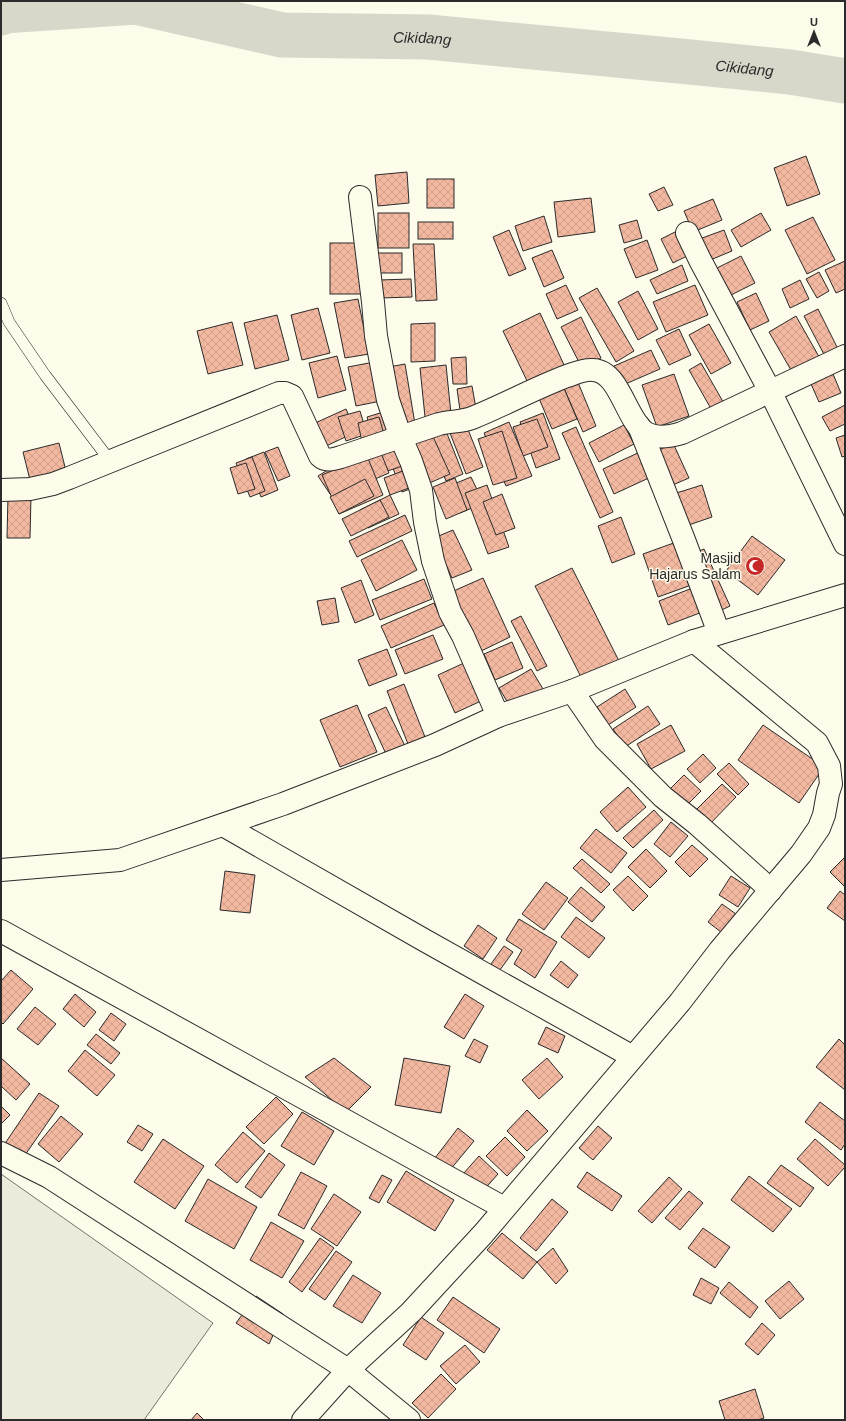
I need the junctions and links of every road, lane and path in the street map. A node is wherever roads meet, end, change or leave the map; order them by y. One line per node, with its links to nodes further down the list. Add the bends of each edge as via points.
1 (360, 197): 7 (street, via 376,336 388,400)
2 (687, 233): 5 (street)
3 (1, 303): 8 (lane, via 9,322)
4 (845, 356): 5 (street)
5 (770, 391): 6 (street, via 682,434 654,436 647,434); 10 (street)
6 (639, 426): 7 (street, via 606,375 600,371 584,370 471,418 442,424); 12 (street)
7 (401, 438): 8 (street, via 342,457 324,459 320,456 292,396 283,393); 15 (street, via 412,461 433,561 450,612)
8 (111, 462): 9 (street, via 42,487)
9 (1, 490)
10 (845, 544)
11 (845, 595): 12 (street)
12 (720, 633): 13 (street)
13 (694, 641): 14 (street); 16 (street, via 817,743 829,766 831,784)
14 (572, 692): 15 (street); 19 (street, via 605,739 633,767)
15 (498, 716): 17 (street, via 384,765)
16 (836, 790): 19 (street, via 819,828)
17 (223, 825): 18 (street, via 120,860); 21 (street)
18 (1, 870)
19 (771, 890): 21 (street)
20 (1, 931): 23 (street)
21 (633, 1057): 23 (street)
22 (1, 1153): 24 (street, via 49,1177)
23 (504, 1208): 24 (street, via 412,1312)
24 (348, 1370): 25 (street); 26 (street)
25 (303, 1420)
26 (410, 1420)

